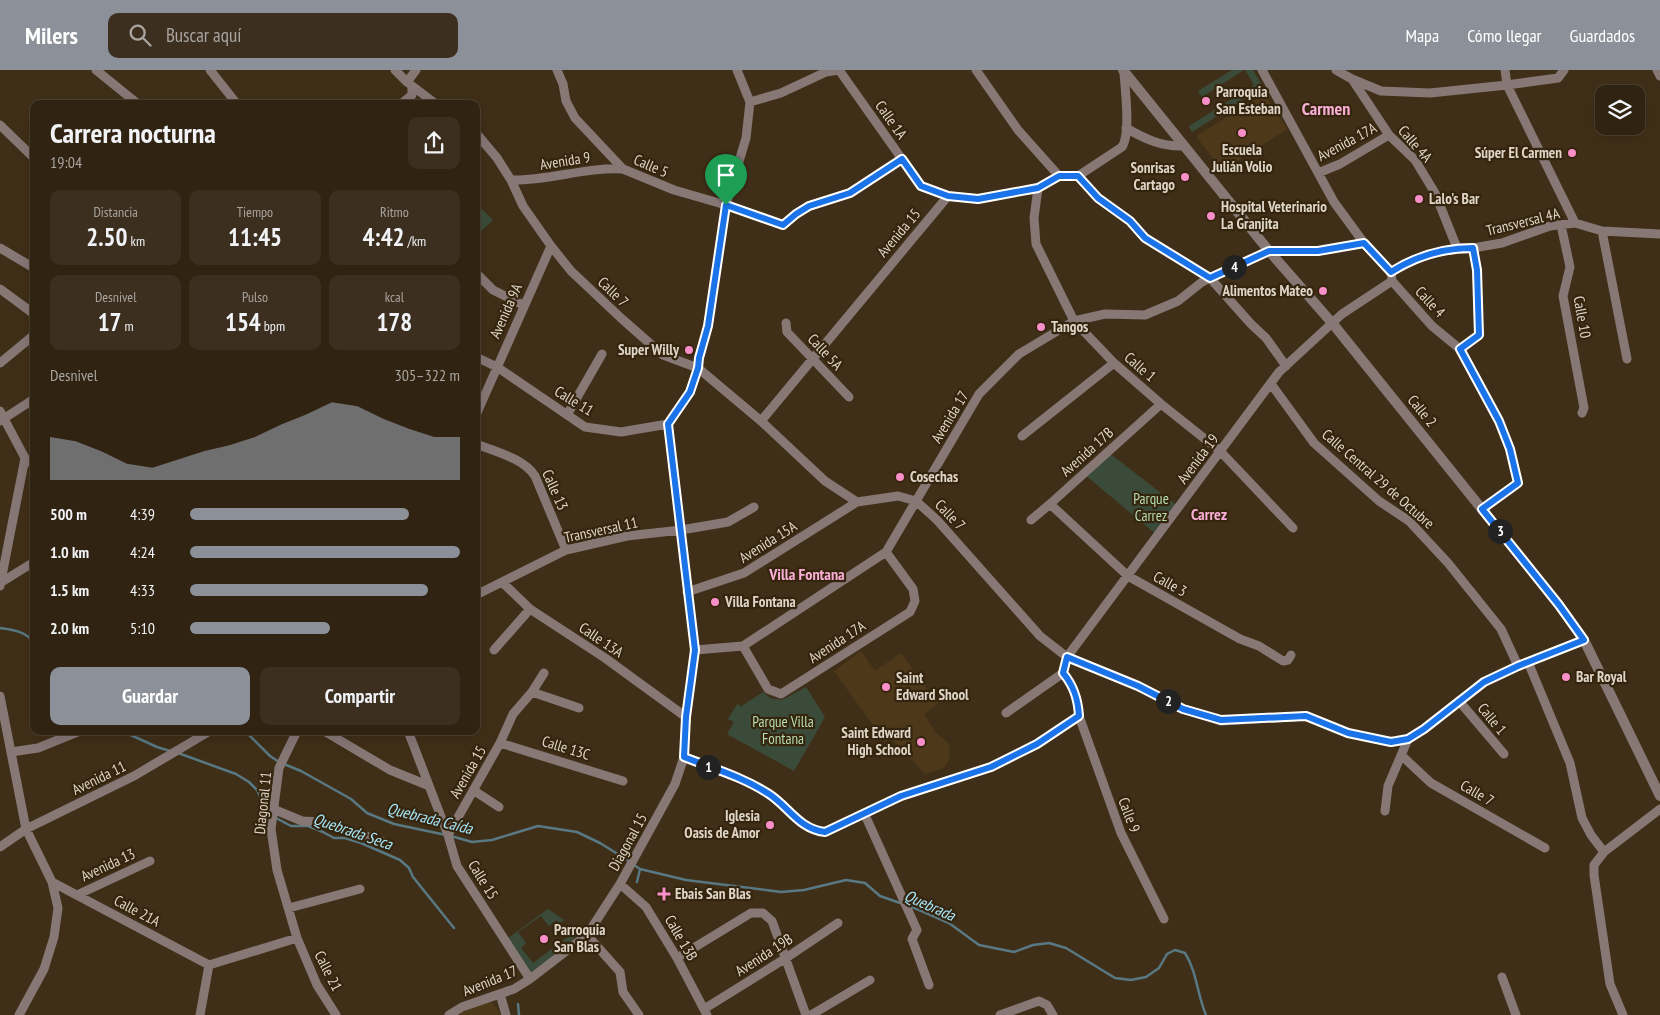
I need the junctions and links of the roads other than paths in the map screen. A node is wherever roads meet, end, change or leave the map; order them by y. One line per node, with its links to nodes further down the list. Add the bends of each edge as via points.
1 (96, 70): 19 (street)
2 (210, 70): 20 (street)
3 (395, 70): 17 (street)
4 (416, 70): 17 (street)
5 (557, 70): 31 (street, Calle 5, via 566,101 576,118)
6 (737, 70): 23 (street)
7 (839, 70): 23 (street, via 826,72 780,93); 30 (street, Calle 1A)
8 (976, 70): 33 (street, via 1018,130)
9 (1262, 70): 32 (street, Calle 4)
10 (1336, 70): 16 (street, Calle 4A)
11 (1505, 70): 18 (street)
12 (1564, 70): 18 (street, via 1558,78)
13 (1657, 70): 15 (street)
14 (1123, 71): 25 (street); 28 (street, Calle 2)
15 (1660, 76)
16 (1352, 79): 18 (street, via 1381,91 1430,93); 26 (street, Calle 4A)
17 (410, 84): 21 (street, via 412,96); 22 (street)
18 (1506, 85): 39 (street)
19 (133, 100)
20 (232, 100)
21 (406, 100)
22 (431, 100)
23 (750, 102): 38 (street, via 746,138)
24 (0, 125): 29 (street)
25 (1126, 128): 28 (street, via 1159,144); 34 (street, via 1122,147)
26 (1389, 135): 32 (street, Avenida 17A, via 1340,164); 46 (street, Calle 4A, via 1415,160 1435,193)
27 (480, 138): 35 (street, Calle 7)
28 (1184, 146): 48 (street, Calle 2)
29 (30, 154)
30 (902, 159): 37 (street, Calle 1A, via 921,186); 38 (street, Calle 5, via 850,193 809,206 783,225)
31 (623, 169): 35 (street, Avenida 9); 38 (street, Calle 5, via 674,190)
32 (1318, 172): 43 (street, Calle 4, via 1334,202)
33 (1059, 176): 34 (street); 36 (street)
34 (1078, 176): 52 (street, via 1098,198 1130,221 1145,238)
35 (511, 180): 44 (street, Calle 7, via 523,206)
36 (1038, 188): 37 (street, via 978,199); 56 (street, Calle 1, via 1034,218 1036,244)
37 (948, 196): 62 (street, Avenida 15)
38 (726, 205): 69 (street, via 708,326)
39 (1575, 224): 40 (street, Transversal 4A); 41 (street, Transversal 4A)
40 (1562, 225): 47 (street, Transversal 4A); 75 (street, Calle 10, via 1570,267 1563,296 1584,408)
41 (1602, 231): 42 (street, Transversal 4A); 64 (street)
42 (1660, 234)
43 (1364, 243): 48 (street, via 1318,251); 50 (street, Calle 4)
44 (551, 246): 54 (street, Avenida 9A); 69 (street, Calle 7, via 571,271 663,354)
45 (0, 248): 49 (street)
46 (1457, 248): 47 (street, Transversal 4A); 50 (street, Transversal 4A, via 1422,256)
47 (1473, 248): 60 (street, via 1479,335)
48 (1269, 251): 52 (street, Avenida 17); 58 (street, Calle 2)
49 (30, 266)
50 (1391, 276): 58 (street, Avenida 19); 60 (street, Calle 4, via 1432,326)
51 (480, 277): 54 (street, via 493,290)
52 (1210, 278): 56 (street, Avenida 17, via 1178,301 1145,315 1105,314); 67 (street, via 1266,338)
53 (0, 290): 55 (street)
54 (524, 305): 68 (street, Avenida 9A)
55 (30, 311)
56 (1074, 321): 66 (street, Calle 1); 85 (street, Avenida 17, via 1019,354 979,394)
57 (786, 324): 62 (street, Calle 5A, via 788,332)
58 (1333, 324): 67 (street, Avenida 19); 89 (street, Calle 2)
59 (30, 339): 65 (street)
60 (1460, 349): 89 (street, Calle 4, via 1499,421 1518,483)
61 (602, 354): 76 (street)
62 (814, 358): 71 (street, Calle 5A); 78 (street, Avenida 15)
63 (480, 359): 68 (street, Calle 11)
64 (1627, 359)
65 (0, 363)
66 (1114, 363): 73 (street, Calle 1); 80 (street)
67 (1286, 366): 70 (street, Avenida 19)
68 (497, 368): 74 (street, Avenida 9A); 76 (street, Calle 11)
69 (698, 368): 78 (street, Calle 7); 79 (street, via 690,392)
70 (1271, 384): 82 (street, Avenida 19); 109 (street, Calle Central 29 de Octubre, via 1314,443 1378,501 1409,521 1448,564 1501,629)
71 (849, 397)
72 (30, 401): 77 (street)
73 (1161, 404): 82 (street, Calle 1); 87 (street, Avenida 17B)
74 (480, 406)
75 (1582, 413)
76 (568, 415): 79 (street, Calle 11, via 585,426 621,432)
77 (1, 417): 83 (street)
78 (761, 421): 86 (street, Calle 7, via 826,480)
79 (668, 424): 92 (street, Diagonal 15)
80 (1022, 436)
81 (480, 446): 93 (street, Calle 13, via 530,469)
82 (1220, 452): 91 (street, Calle 1); 96 (street, Avenida 19)
83 (25, 458): 84 (street); 97 (street)
84 (30, 462)
85 (916, 500): 86 (street, Calle 7, via 898,496); 94 (street, Avenida 17); 108 (street, Calle 7, via 1040,636)
86 (857, 502): 100 (street, Avenida 15A, via 744,573)
87 (1050, 504): 90 (street, Avenida 17B); 96 (street, Calle 3)
88 (754, 507): 92 (street, via 728,522)
89 (1482, 509): 103 (street, Calle 2)
90 (1030, 520)
91 (1293, 528)
92 (681, 530): 93 (street, Transversal 11, via 627,536); 100 (street, Diagonal 15)
93 (566, 550): 98 (street, Transversal 11)
94 (886, 552): 104 (street, Avenida 17); 104 (street, Avenida 17A, via 914,589 915,601 910,612 781,694 768,689)
95 (30, 565): 97 (street)
96 (1128, 576): 107 (street, Calle 3, via 1283,661); 108 (street, Avenida 19)
97 (0, 584)
98 (499, 585): 99 (street); 101 (street, Transversal 11); 102 (street, Calle 13A)
99 (480, 587)
100 (687, 592): 106 (street, Diagonal 15)
101 (480, 593)
102 (530, 609): 105 (street); 118 (street, Calle 13A)
103 (1584, 640): 109 (street); 133 (street, Calle 2)
104 (743, 646): 106 (street, Avenida 17)
105 (494, 650)
106 (695, 650): 118 (street, Diagonal 15)
107 (1291, 655)
108 (1067, 657): 111 (street, Avenida 19); 124 (street, Calle 7, via 1138,686 1183,709 1221,720 1306,716 1348,733 1391,742)
109 (1523, 664): 114 (street, via 1484,682); 144 (street, Calle Central 29 de Octubre, via 1570,763 1582,818)
110 (544, 673): 112 (street, Avenida 15)
111 (1063, 673): 116 (street); 117 (street, Calle 9, via 1078,700)
112 (532, 692): 115 (street); 125 (street, Avenida 15, via 513,714)
113 (0, 698): 126 (street)
114 (1459, 701): 124 (street); 127 (street, Calle 1)
115 (579, 708)
116 (1006, 713)
117 (1079, 716): 138 (street, via 1037,744 991,767 901,796); 151 (street, Calle 9, via 1120,833)
118 (686, 717): 129 (street, Diagonal 15)
119 (70, 735): 126 (street, via 38,748)
120 (203, 735): 139 (street, Avenida 11, via 134,776)
121 (295, 735): 135 (street, Diagonal 11, via 279,768)
122 (331, 735): 131 (street, via 390,770)
123 (409, 735): 131 (street, Calle 15)
124 (1408, 739): 128 (street)
125 (500, 743): 130 (street, Calle 13C); 132 (street, Avenida 15)
126 (11, 752): 139 (street)
127 (1504, 754)
128 (1401, 755): 137 (street, via 1388,786); 143 (street, Calle 7, via 1431,783)
129 (684, 757): 138 (street, via 770,794 814,831 825,832); 147 (street, Diagonal 15, via 675,784)
130 (623, 781)
131 (427, 785): 140 (street, Calle 15)
132 (473, 790): 134 (street); 140 (street, Avenida 15)
133 (1660, 796)
134 (499, 807)
135 (273, 809): 141 (street, via 302,821 323,822); 150 (street, Diagonal 11, via 271,829 277,870)
136 (1660, 809): 144 (street)
137 (1385, 810)
138 (865, 815): 161 (street, via 917,930 912,940)
139 (26, 829): 142 (street, Avenida 11); 146 (street)
140 (448, 835): 159 (street, Calle 15, via 457,866)
141 (384, 842)
142 (0, 847)
143 (1545, 848)
144 (1604, 852): 175 (street, via 1594,865 1594,876 1610,984)
145 (150, 861): 149 (street, Avenida 13)
146 (52, 882): 149 (street, Calle 21A); 164 (street, via 58,908 54,937 44,969)
147 (620, 884): 153 (street, Diagonal 15); 155 (street, Calle 13B, via 646,906)
148 (360, 889): 150 (street)
149 (77, 895): 157 (street, Calle 21A)
150 (289, 908): 154 (street, Diagonal 11)
151 (1164, 919)
152 (838, 923): 156 (street, Avenida 19B)
153 (587, 935): 159 (street, Avenida 17); 169 (street, via 620,972 623,992)
154 (296, 938): 157 (street); 166 (street, Calle 21, via 317,985)
155 (677, 958): 156 (street, via 751,913 762,913 772,921); 163 (street, Calle 13B)
156 (786, 958): 163 (street, Avenida 19B); 170 (street)
157 (209, 965): 165 (street)
158 (1502, 977): 174 (street)
159 (530, 980): 162 (street, Avenida 17)
160 (870, 980): 171 (street)
161 (929, 985)
162 (500, 994): 167 (street, Avenida 17); 168 (street)
163 (705, 1012)
164 (19, 1015)
165 (200, 1015)
166 (336, 1015)
167 (449, 1015)
168 (506, 1015)
169 (639, 1015)
170 (806, 1015)
171 (811, 1015)
172 (1000, 1015): 173 (street, via 1039,1001 1047,1005)
173 (1053, 1015)
174 (1516, 1015)
175 (1623, 1015)

